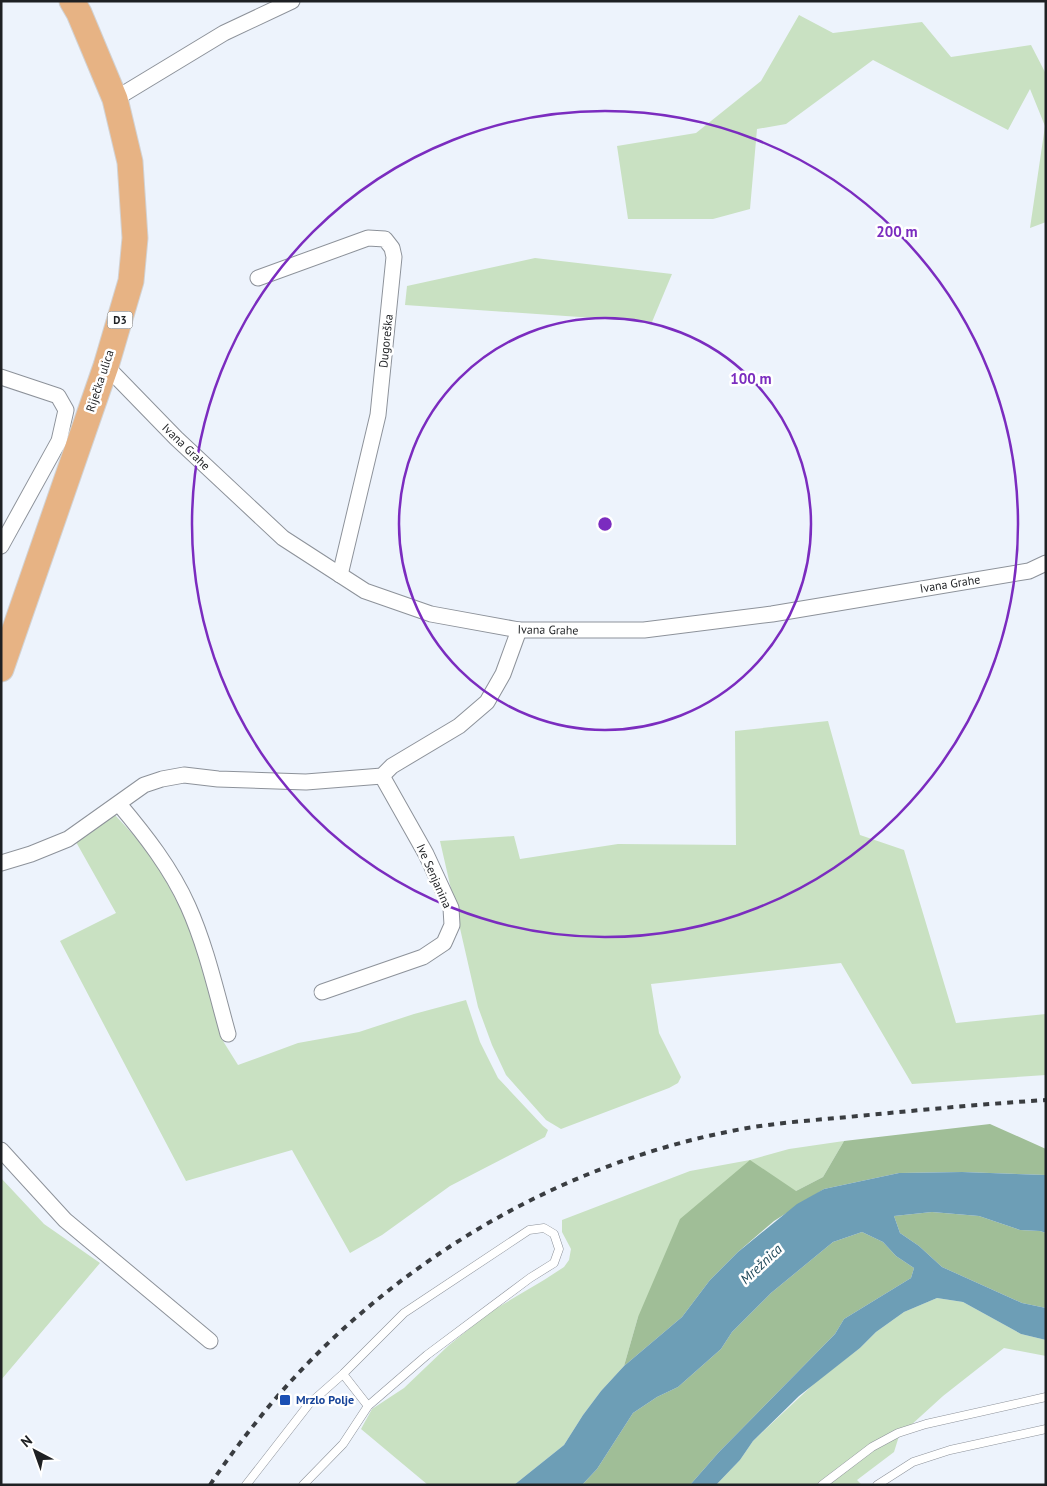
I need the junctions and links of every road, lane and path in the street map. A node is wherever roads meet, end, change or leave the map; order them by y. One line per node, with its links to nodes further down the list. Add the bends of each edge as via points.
1 (72, 1): 3 (main road, Riječka ulica / D3)
2 (292, 1): 3 (street, via 224,33)
3 (115, 98): 5 (main road, Riječka ulica / D3, via 130,162 135,238 131,281)
4 (258, 278): 9 (street, Dugoreška, via 368,238 385,239 392,248 394,257 378,415)
5 (106, 366): 9 (street, Ivana Grahe, via 176,438 282,538); 10 (main road, Riječka ulica / D3)
6 (1, 377): 7 (street, via 58,396 66,410 59,441)
7 (1, 546)
8 (1046, 563): 11 (street, Ivana Grahe, via 1029,571 772,614 644,630)
9 (340, 575): 11 (street, Ivana Grahe, via 365,591 431,614)
10 (8, 627): 12 (main road, Riječka ulica / D3)
11 (519, 630): 13 (street, via 503,674 488,702 459,726 392,766)
12 (1, 669)
13 (382, 776): 14 (street, via 306,782 184,775 144,785); 16 (street, Ive Senjanina, via 426,854 451,908 452,924 444,943 423,957)
14 (119, 804): 15 (street, via 68,839); 17 (street, via 156,849 188,905 206,954)
15 (1, 863)
16 (322, 992)
17 (228, 1034)
18 (1, 1150): 19 (street, via 65,1220)
19 (210, 1341)
20 (343, 1374): 22 (lane); 22 (lane, via 404,1313 512,1241 529,1230 544,1228 554,1234 559,1249 554,1263 426,1355); 24 (lane, via 309,1404)
21 (1046, 1397): 26 (lane, via 898,1433 872,1447)
22 (368, 1406): 25 (lane, via 343,1444)
23 (1046, 1429): 27 (lane, via 950,1450 913,1462)
24 (246, 1485)
25 (303, 1485)
26 (822, 1485)
27 (876, 1485)

